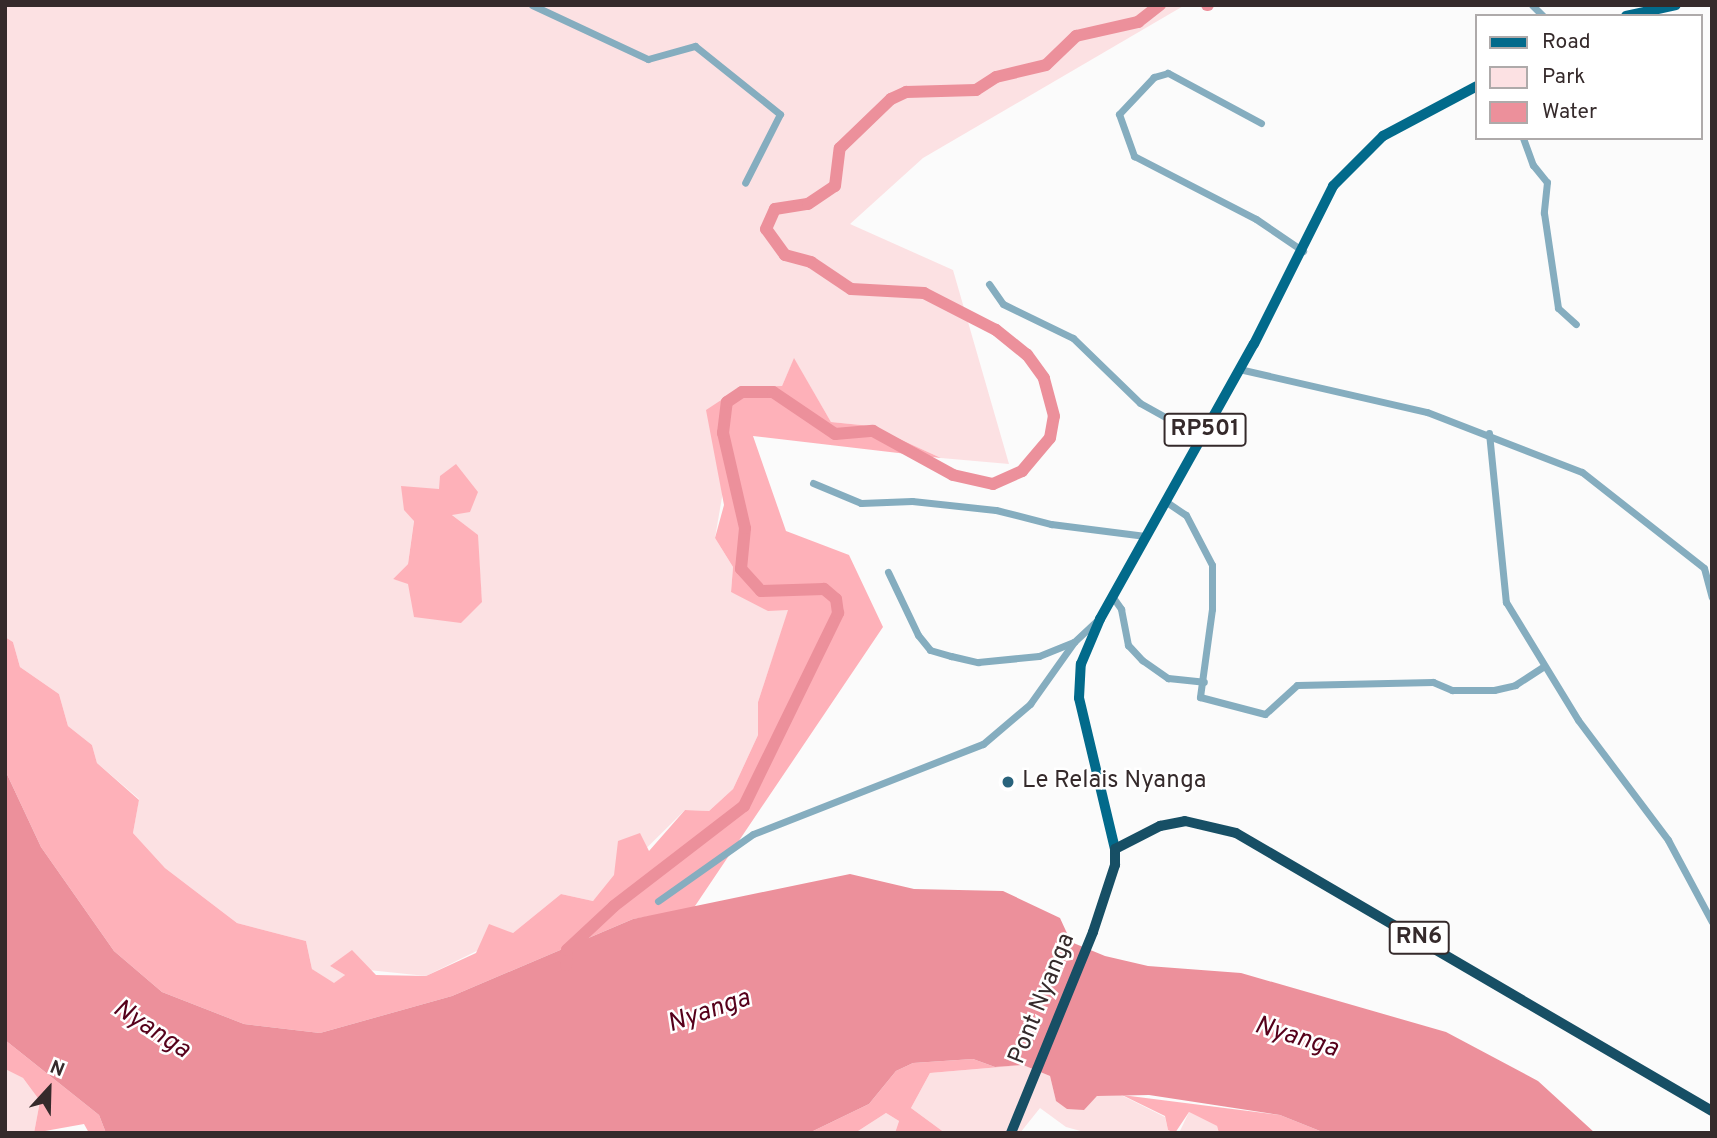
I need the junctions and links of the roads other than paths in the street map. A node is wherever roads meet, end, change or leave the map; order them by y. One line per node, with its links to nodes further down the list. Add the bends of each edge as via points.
1 (533, 5): 7 (street, via 648,59 695,46 780,114)
2 (1676, 5): 3 (main road)
3 (1635, 14)
4 (1476, 87): 8 (main road, RP501, via 1368,147 1333,186)
5 (1261, 123): 8 (street, via 1168,74 1154,77 1119,114 1134,156 1256,219)
6 (1524, 140): 10 (street, via 1533,165 1547,182 1545,213 1559,308)
7 (745, 183)
8 (1303, 251): 11 (main road, RP501)
9 (989, 284): 13 (street, via 1003,304 1073,338 1140,402)
10 (1576, 324)
11 (1239, 369): 12 (street, via 1303,380); 13 (main road, RP501)
12 (1489, 433): 19 (street, via 1582,472 1704,568); 22 (street, via 1506,602)
13 (1200, 437): 15 (main road, RP501)
14 (813, 484): 16 (street, via 861,503 912,501 996,509 1051,524)
15 (1165, 501): 16 (main road, RP501); 23 (street, via 1186,515 1212,565)
16 (1145, 536): 18 (main road, RP501)
17 (888, 572): 21 (street, via 908,619 930,650 978,662 1019,660)
18 (1112, 596): 20 (main road, RP501); 23 (street, via 1121,609 1128,645 1142,660 1168,678)
19 (1712, 597)
20 (1100, 619): 21 (street); 24 (main road, RP501, via 1082,664 1079,698)
21 (1074, 642): 25 (street, via 1030,704 983,744 753,834)
22 (1544, 667): 23 (street, via 1515,685 1494,690 1452,690 1433,682 1297,685 1265,714 1200,697); 26 (street, via 1668,840)
23 (1204, 682)
24 (1115, 849): 27 (highway, RN6, via 1172,822 1224,827); 28 (highway, Pont Nyanga, via 1115,865 1093,932)
25 (658, 901)
26 (1712, 922)
27 (1712, 1111)
28 (1011, 1133)

